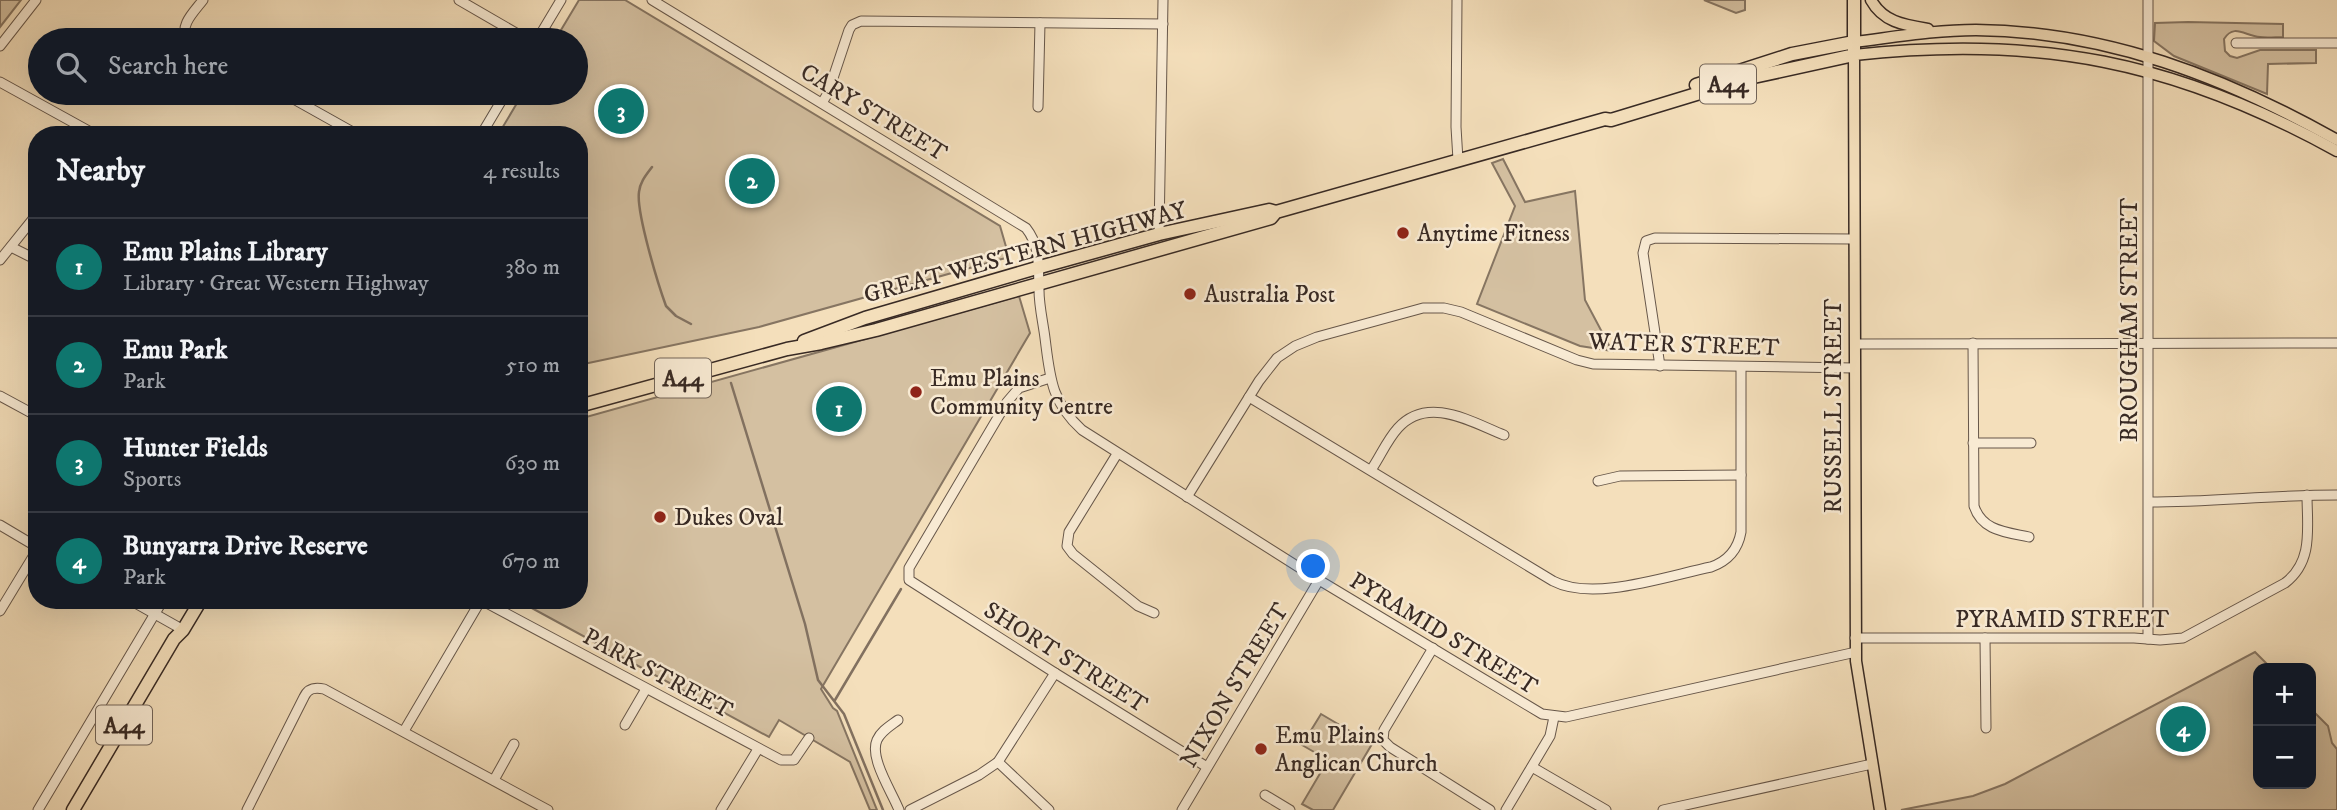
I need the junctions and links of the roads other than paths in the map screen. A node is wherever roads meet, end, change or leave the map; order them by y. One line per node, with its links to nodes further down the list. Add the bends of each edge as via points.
1 (36, 0): 19 (street)
2 (203, 0): 13 (street)
3 (459, 0): 14 (street)
4 (561, 0): 15 (street)
5 (652, 0): 25 (street, CARY STREET)
6 (1163, 0): 12 (street)
7 (1457, 0): 35 (street)
8 (1854, 0): 20 (highway, RUSSELL STREET)
9 (1871, 0): 16 (main road, via 1889,19)
10 (2148, 0): 21 (street, BROUGHAM STREET)
11 (1040, 23): 12 (street); 25 (street, via 856,22); 29 (street)
12 (1163, 24): 38 (street)
13 (185, 28)
14 (507, 28)
15 (544, 28)
16 (1939, 32): 20 (main road, GREAT WESTERN HIGHWAY); 21 (main road, GREAT WESTERN HIGHWAY, via 2031,33)
17 (2236, 43): 18 (street)
18 (2337, 43)
19 (0, 46)
20 (1854, 48): 22 (main road, GREAT WESTERN HIGHWAY, via 2029,50); 35 (highway, GREAT WESTERN HIGHWAY / A44, via 1791,54 1605,119); 39 (main road, RUSSELL STREET)
21 (2147, 56): 22 (street, BROUGHAM STREET); 33 (main road, GREAT WESTERN HIGHWAY, via 2237,88)
22 (2146, 70): 34 (main road, GREAT WESTERN HIGHWAY, via 2214,92); 48 (street, BROUGHAM STREET)
23 (0, 82): 24 (street)
24 (28, 97)
25 (822, 103): 43 (street, CARY STREET, via 1021,224 1033,238)
26 (42, 105): 30 (street)
27 (304, 105): 31 (street)
28 (499, 105): 32 (street)
29 (1038, 107)
30 (80, 126)
31 (342, 126)
32 (486, 126)
33 (2337, 140)
34 (2337, 151)
35 (1458, 160): 36 (highway, GREAT WESTERN HIGHWAY / A44)
36 (1276, 212): 38 (highway, GREAT WESTERN HIGHWAY / A44); 44 (highway, GREAT WESTERN HIGHWAY / A44, via 1271,218)
37 (28, 226): 40 (street)
38 (1158, 234): 43 (highway, GREAT WESTERN HIGHWAY / A44)
39 (1853, 239): 46 (main road, RUSSELL STREET); 50 (street, via 1646,241 1643,253)
40 (11, 247): 41 (street); 42 (street)
41 (28, 256)
42 (0, 260)
43 (1040, 267): 44 (street, CARY STREET); 49 (highway, GREAT WESTERN HIGHWAY / A44, via 865,318)
44 (1039, 283): 49 (highway, GREAT WESTERN HIGHWAY / A44, via 876,330); 53 (street, PYRAMID STREET)
45 (2337, 343): 48 (street)
46 (1855, 344): 47 (street); 52 (main road, RUSSELL STREET)
47 (1973, 344): 48 (street); 59 (street)
48 (2149, 344): 68 (street, BROUGHAM STREET)
49 (788, 349): 56 (highway, GREAT WESTERN HIGHWAY / A44)
50 (1660, 366): 51 (street, WATER STREET); 55 (street, WATER STREET, via 1585,362 1461,312 1423,308 1295,346 1270,366)
51 (1741, 367): 52 (street, WATER STREET); 63 (street)
52 (1855, 368): 84 (main road, RUSSELL STREET)
53 (1050, 378): 61 (street, PYRAMID STREET, via 1065,413); 89 (street, SHORT STREET, via 1026,385 1010,397 909,568 908,578)
54 (0, 396): 57 (street)
55 (1249, 397): 62 (street); 67 (street, WATER STREET)
56 (588, 404)
57 (28, 411)
58 (1504, 435): 62 (street, via 1450,414 1424,413 1398,428)
59 (1973, 443): 60 (street); 70 (street, via 1976,513 1991,528)
60 (2031, 443)
61 (1117, 454): 67 (street, PYRAMID STREET); 81 (street, via 1069,532 1067,546 1138,606)
62 (1371, 470): 63 (street, via 1553,581 1587,591 1711,567 1728,558 1741,532)
63 (1741, 475): 64 (street, via 1620,476)
64 (1598, 481)
65 (2307, 495): 66 (street); 68 (street); 86 (street, PYRAMID STREET, via 2306,555 2291,578 2183,638)
66 (2337, 495)
67 (1187, 497): 73 (street, PYRAMID STREET)
68 (2149, 502): 86 (street, BROUGHAM STREET)
69 (0, 524): 71 (street)
70 (2029, 537)
71 (28, 543)
72 (28, 564): 80 (street)
73 (1319, 580): 87 (street, PYRAMID STREET); 101 (street, NIXON STREET)
74 (145, 609): 82 (street)
75 (157, 609): 82 (street)
76 (189, 609): 83 (highway, A44)
77 (196, 609): 83 (highway, A44, via 183,630)
78 (476, 609): 95 (street)
79 (498, 609): 90 (street, PARK STREET)
80 (0, 611)
81 (1154, 613)
82 (154, 614): 83 (street); 105 (street)
83 (176, 633): 106 (highway, A44)
84 (1855, 638): 85 (street, PYRAMID STREET); 88 (main road, RUSSELL STREET)
85 (1985, 638): 86 (street, PYRAMID STREET); 94 (street)
86 (2148, 639)
87 (1433, 648): 91 (street, PYRAMID STREET, via 1542,715); 115 (street, via 1384,730 1383,740)
88 (1856, 652): 91 (street, PYRAMID STREET); 100 (main road, RUSSELL STREET)
89 (1055, 673): 99 (street); 101 (street, SHORT STREET)
90 (646, 689): 93 (street); 98 (street, PARK STREET)
91 (1554, 717): 102 (street, via 1552,733)
92 (898, 720): 110 (street, via 878,737 875,753)
93 (625, 725)
94 (1986, 728)
95 (404, 731): 103 (street); 107 (street, via 324,689 311,689)
96 (809, 738): 98 (street, PARK STREET, via 791,761)
97 (514, 744): 103 (street)
98 (758, 749): 109 (street)
99 (998, 762): 111 (street); 112 (street)
100 (1872, 764): 118 (street); 119 (main road, RUSSELL STREET)
101 (1207, 767): 113 (street, NIXON STREET)
102 (1532, 767): 116 (street); 117 (street)
103 (494, 780): 108 (street)
104 (1265, 795): 114 (street)
105 (38, 810)
106 (74, 810)
107 (247, 810)
108 (548, 810)
109 (721, 810)
110 (899, 810)
111 (910, 810)
112 (1049, 810)
113 (1182, 810)
114 (1290, 810)
115 (1490, 810)
116 (1506, 810)
117 (1606, 810)
118 (1663, 810)
119 (1880, 810)

